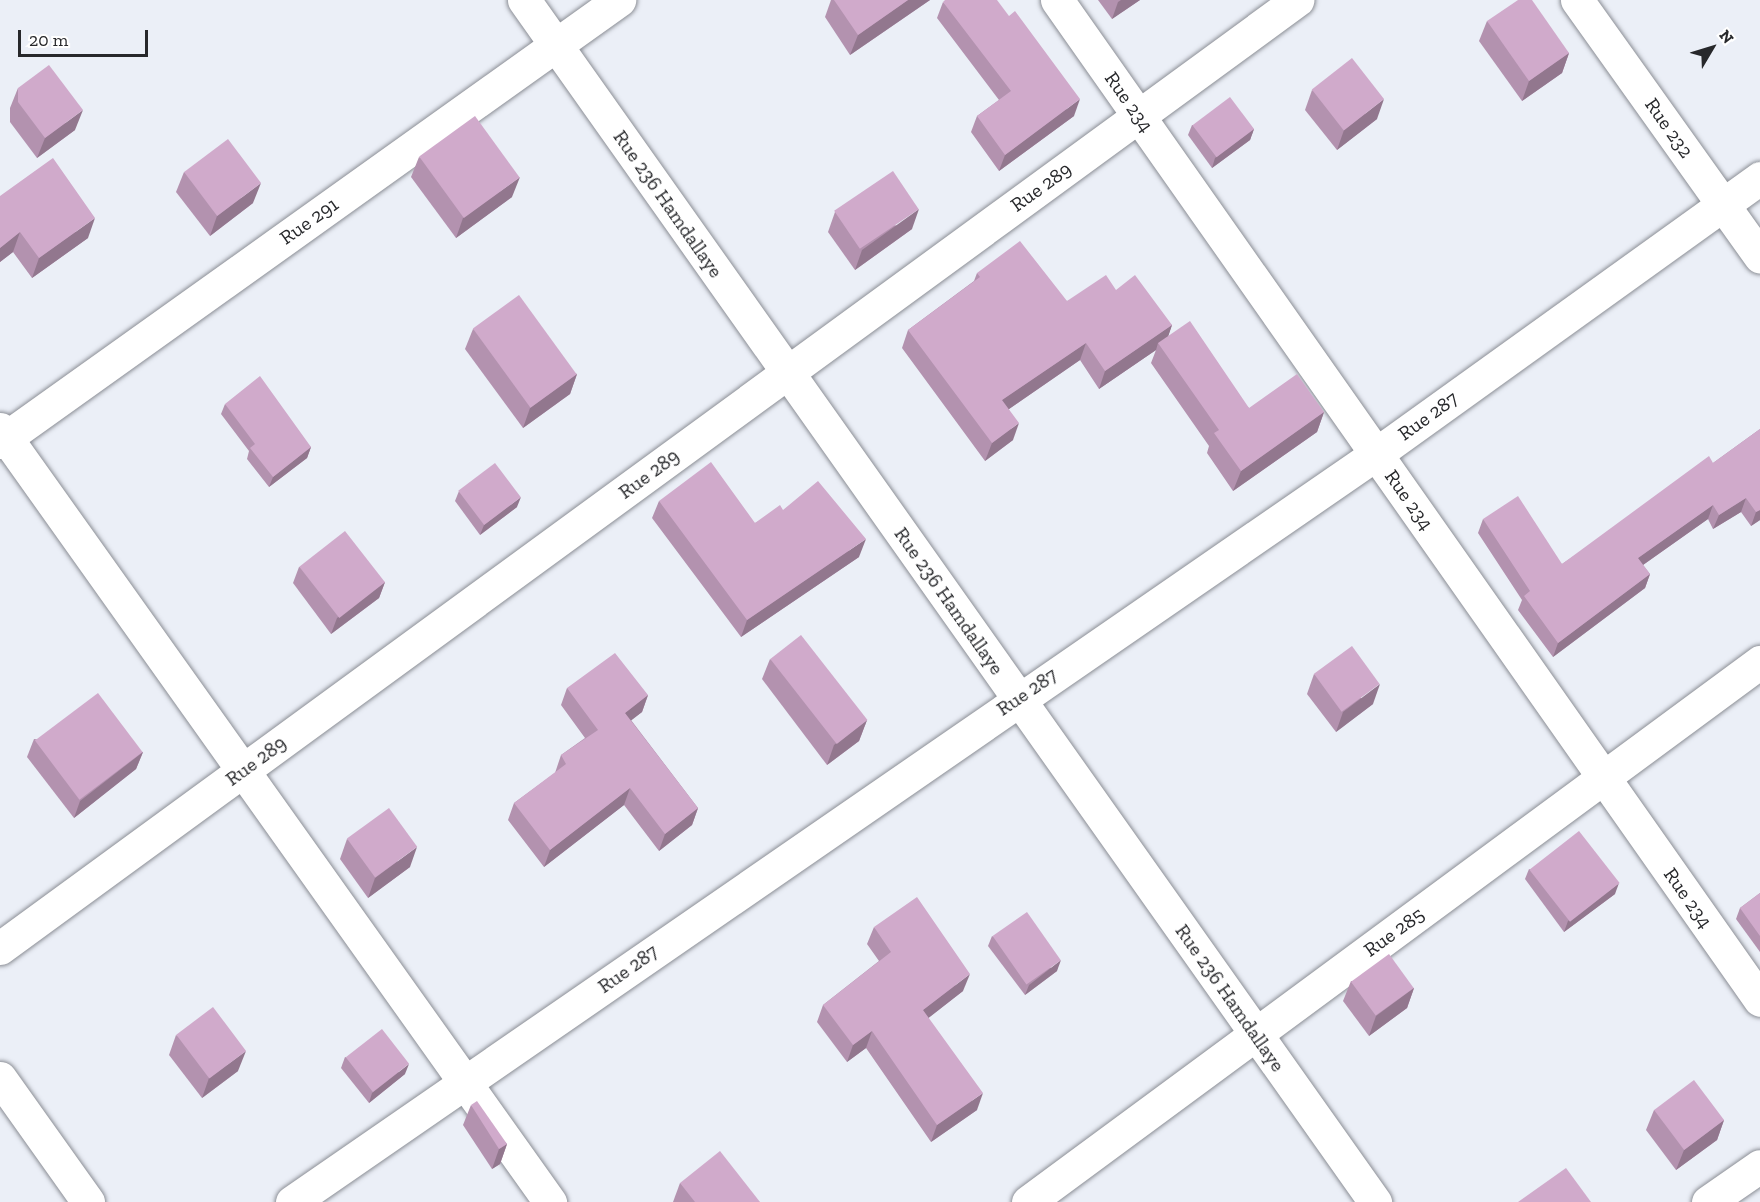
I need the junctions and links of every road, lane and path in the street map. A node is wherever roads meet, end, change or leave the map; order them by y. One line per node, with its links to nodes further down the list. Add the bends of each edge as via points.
1 (524, 0): 6 (street, Rue 236 Hamdallaye)
2 (619, 0): 6 (street, Rue 291)
3 (1057, 0): 7 (street, Rue 234)
4 (1298, 0): 7 (street, Rue 289)
5 (1577, 0): 9 (street, Rue 232)
6 (555, 45): 11 (street, Rue 236 Hamdallaye); 12 (street, Rue 291)
7 (1138, 116): 11 (street, Rue 289); 13 (street, Rue 234)
8 (1760, 178): 9 (street, Rue 287)
9 (1723, 204): 10 (street, Rue 232); 13 (street, Rue 287)
10 (1760, 257)
11 (788, 373): 15 (street, Rue 236 Hamdallaye); 16 (street, Rue 289)
12 (2, 436): 16 (street)
13 (1376, 454): 15 (street, Rue 287); 17 (street, Rue 234)
14 (1760, 662): 17 (street, Rue 285)
15 (1018, 698): 20 (street, Rue 236 Hamdallaye); 22 (street, Rue 287)
16 (242, 771): 18 (street, Rue 289); 22 (street)
17 (1604, 777): 19 (street, Rue 234); 20 (street, Rue 285)
18 (0, 948)
19 (1760, 1000)
20 (1256, 1034): 27 (street, Rue 285); 28 (street, Rue 236 Hamdallaye)
21 (0, 1078): 24 (street)
22 (463, 1083): 25 (street, Rue 287); 26 (street)
23 (1760, 1166): 29 (street)
24 (88, 1202)
25 (292, 1202)
26 (550, 1202)
27 (1028, 1202)
28 (1375, 1202)
29 (1708, 1202)

